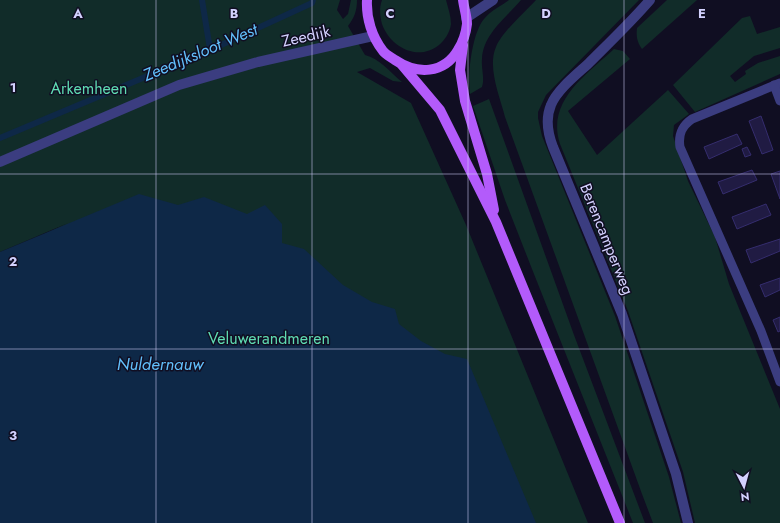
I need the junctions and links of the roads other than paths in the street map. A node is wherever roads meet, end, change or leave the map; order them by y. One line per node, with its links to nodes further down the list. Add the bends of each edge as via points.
1 (366, 0): 6 (main road)
2 (463, 0): 5 (main road)
3 (493, 0): 5 (street)
4 (650, 0): 15 (street, Berencamperweg, via 557,96 551,105 548,134 622,314 676,474)
5 (466, 18): 7 (main road)
6 (373, 36): 8 (main road, via 384,52); 11 (street, Zeedijk, via 258,62 179,85)
7 (463, 42): 8 (main road, via 454,58 439,68 420,71); 12 (main road, via 460,70 465,101 487,174)
8 (402, 65): 12 (main road, via 440,110)
9 (777, 84): 10 (lane); 13 (lane, via 692,119 682,129 679,141 761,331)
10 (780, 101)
11 (0, 162)
12 (496, 222): 14 (main road)
13 (780, 382)
14 (620, 523)
15 (688, 523)

